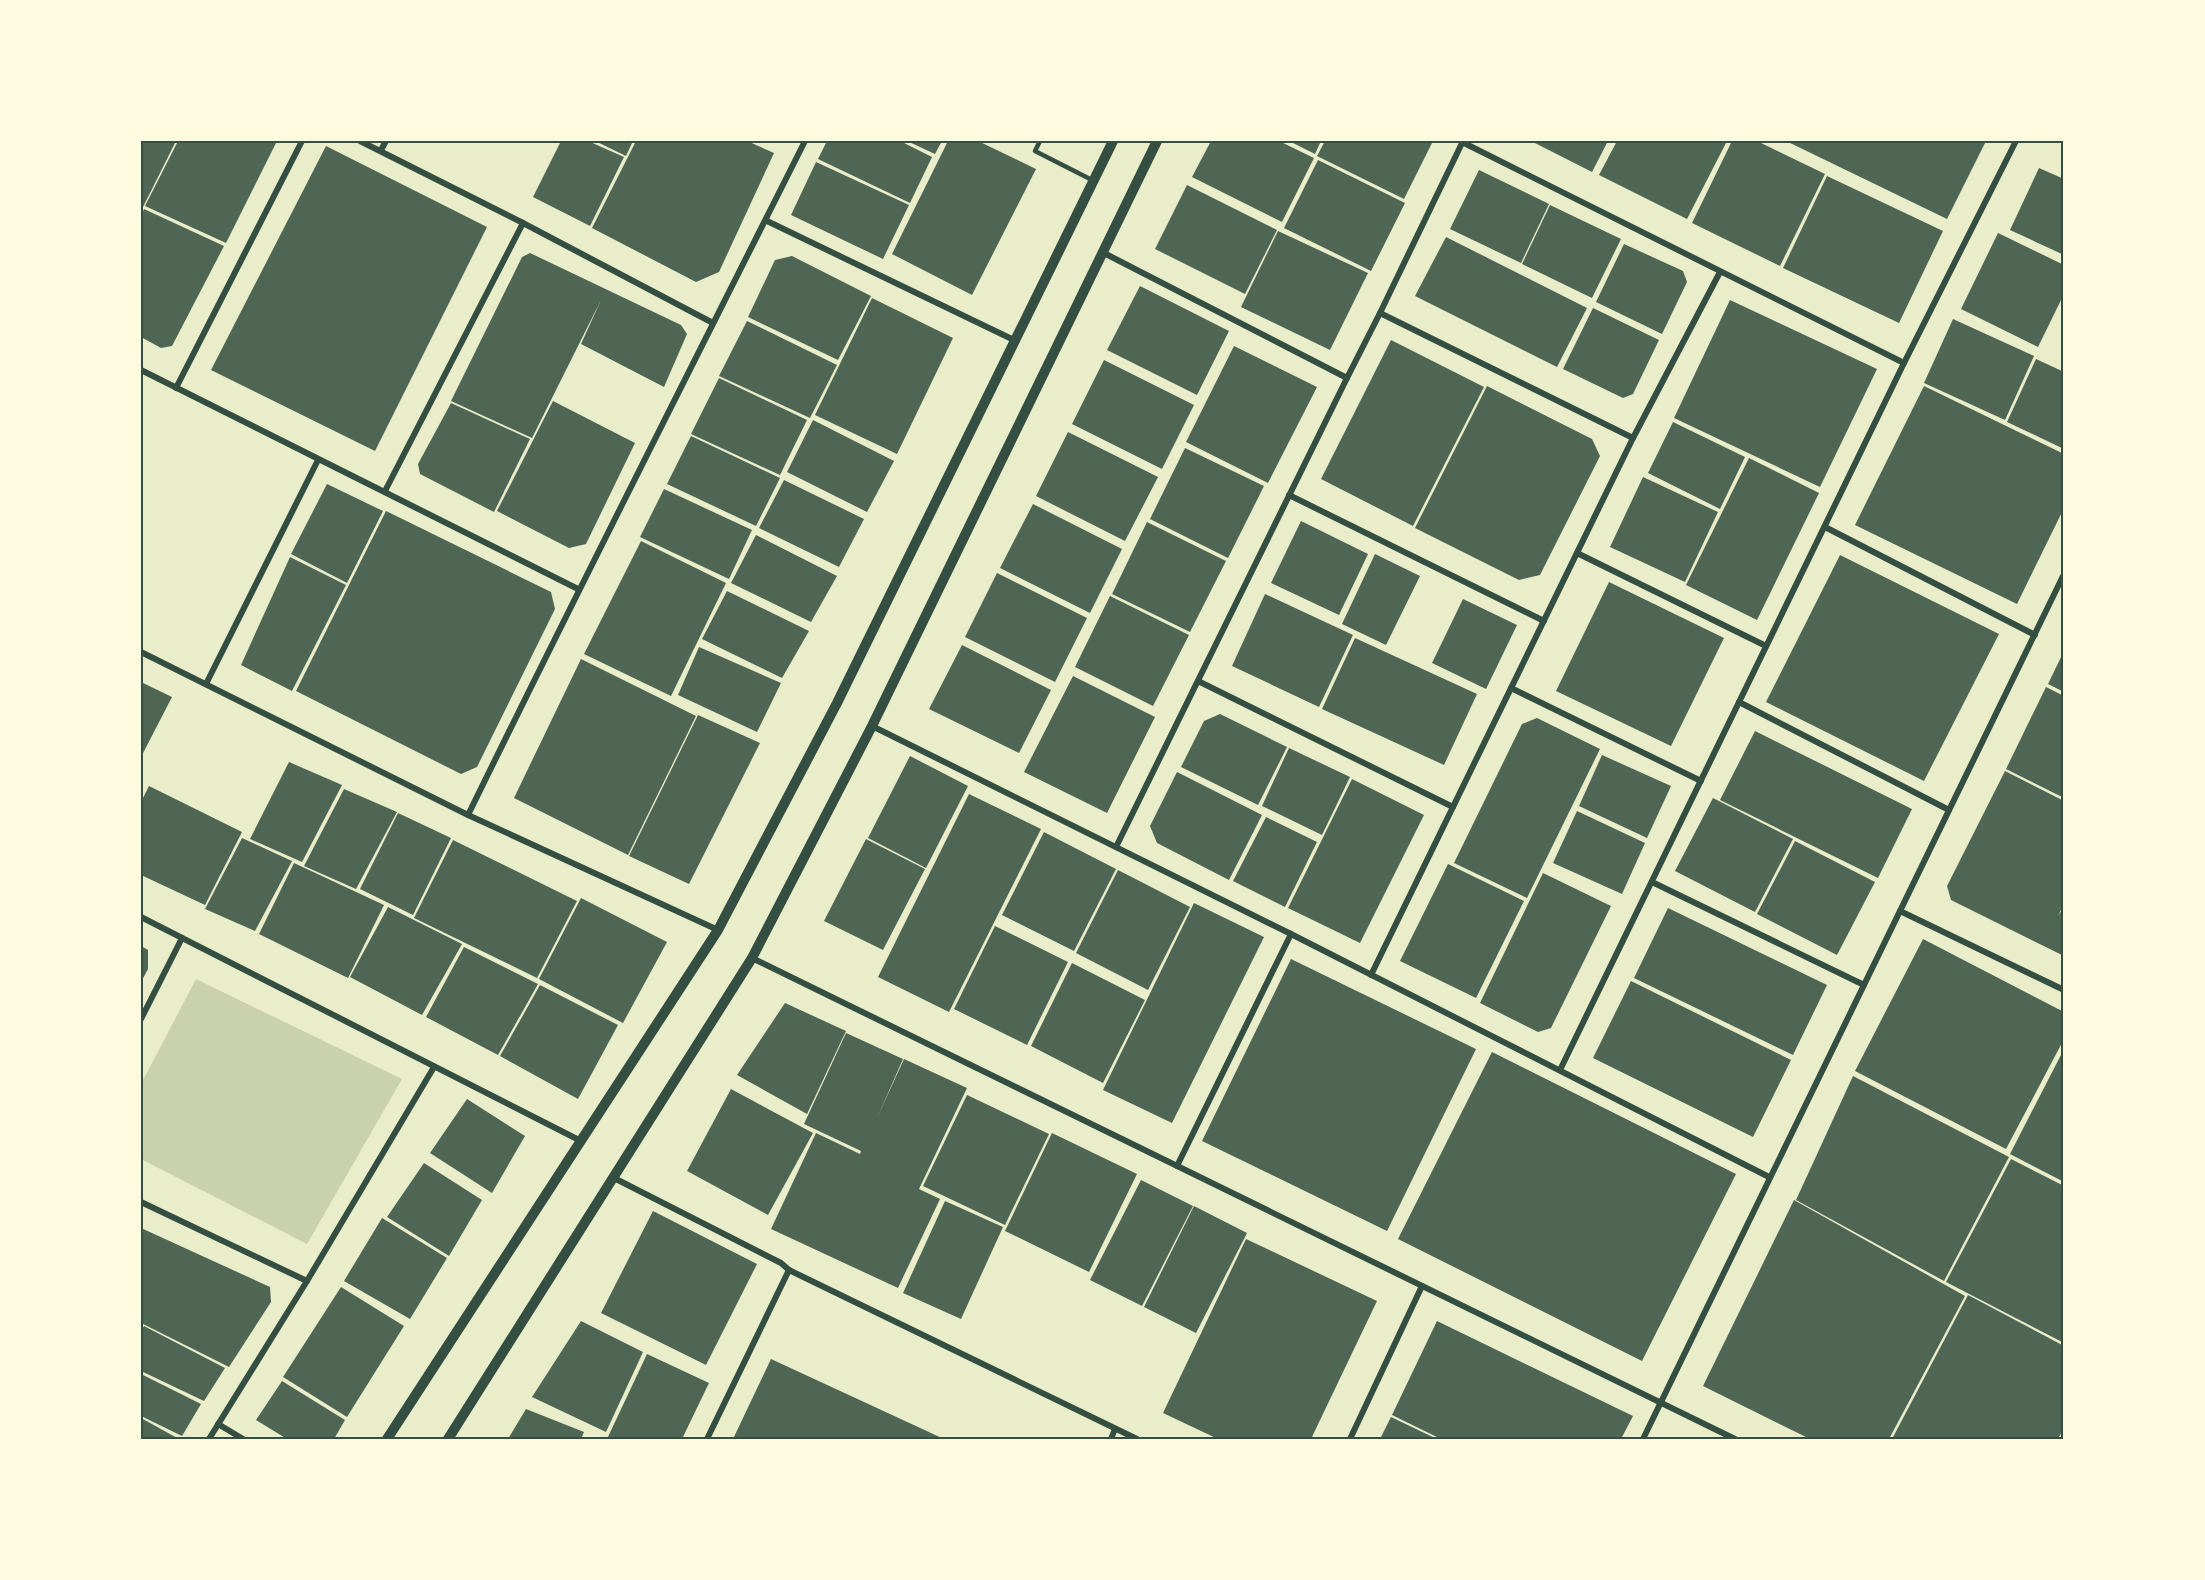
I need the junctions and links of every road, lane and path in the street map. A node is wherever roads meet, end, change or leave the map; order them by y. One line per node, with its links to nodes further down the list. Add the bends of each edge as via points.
1 (302, 141): 22 (street)
2 (360, 141): 10 (street)
3 (386, 141): 10 (street)
4 (1040, 141): 11 (lane, via 1035,151)
5 (1113, 141): 11 (street)
6 (1157, 141): 14 (street)
7 (2016, 141): 19 (street)
8 (803, 142): 12 (street)
9 (1462, 142): 15 (street); 16 (street)
10 (381, 150): 13 (street)
11 (1094, 181): 18 (street)
12 (767, 221): 17 (street); 18 (street)
13 (523, 223): 17 (street); 25 (street)
14 (1102, 252): 21 (street); 39 (street)
15 (1720, 272): 19 (street); 23 (street)
16 (1380, 313): 21 (street); 23 (street)
17 (713, 323): 30 (street)
18 (1017, 341): 48 (street, via 837,703)
19 (1904, 363): 27 (street)
20 (141, 370): 22 (street)
21 (1347, 378): 26 (street)
22 (176, 388): 24 (street)
23 (1633, 438): 28 (street)
24 (318, 460): 25 (street); 36 (street)
25 (385, 491): 30 (street)
26 (1289, 495): 31 (street); 35 (street)
27 (1825, 526): 32 (street); 33 (street)
28 (1577, 553): 31 (street); 33 (street)
29 (2064, 574): 32 (street)
30 (578, 589): 43 (street)
31 (1544, 621): 37 (street)
32 (2034, 635): 42 (street)
33 (1767, 646): 38 (street)
34 (141, 652): 36 (street)
35 (1198, 681): 41 (street); 44 (street)
36 (206, 684): 43 (street)
37 (1511, 688): 40 (street); 41 (street)
38 (1739, 702): 40 (street); 42 (street)
39 (872, 726): 44 (street); 51 (street)
40 (1701, 781): 45 (street)
41 (1453, 807): 52 (street)
42 (1949, 810): 46 (street)
43 (468, 816): 48 (street)
44 (1116, 847): 49 (street)
45 (1652, 882): 53 (street); 57 (street)
46 (1900, 911): 53 (street); 54 (street)
47 (141, 917): 50 (street)
48 (718, 930): 58 (street)
49 (1291, 934): 52 (street); 59 (street)
50 (182, 938): 55 (street); 56 (street)
51 (752, 958): 59 (street); 61 (street)
52 (1371, 975): 57 (street)
53 (1864, 986): 60 (street)
54 (2064, 990)
55 (141, 1019)
56 (434, 1066): 58 (street); 64 (street)
57 (1560, 1070): 60 (street)
58 (581, 1140): 71 (street)
59 (1177, 1166): 65 (street)
60 (1769, 1177): 66 (street)
61 (614, 1178): 63 (street); 72 (street)
62 (141, 1202): 64 (street)
63 (789, 1270): 68 (street); 73 (street)
64 (307, 1281): 67 (street)
65 (1422, 1286): 66 (street); 76 (street)
66 (1659, 1402): 77 (street); 78 (street)
67 (218, 1424): 69 (street); 70 (street)
68 (1115, 1429): 74 (street); 75 (street)
69 (209, 1439)
70 (243, 1439)
71 (387, 1439)
72 (448, 1439)
73 (707, 1439)
74 (1111, 1439)
75 (1137, 1439)
76 (1350, 1439)
77 (1643, 1439)
78 (1735, 1439)

